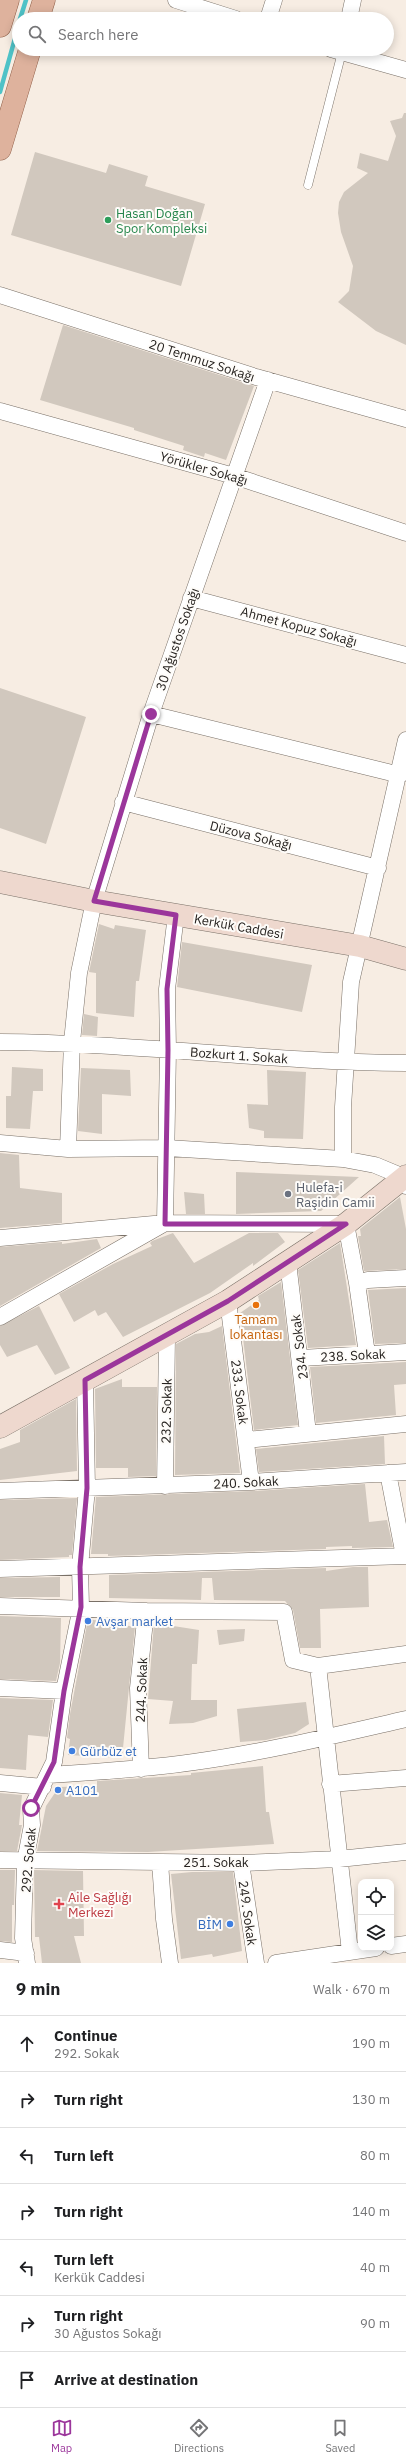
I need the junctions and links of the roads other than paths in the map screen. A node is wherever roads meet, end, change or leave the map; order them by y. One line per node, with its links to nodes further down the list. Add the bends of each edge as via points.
1 (8, 0): 10 (main road)
2 (44, 0): 6 (main road)
3 (274, 0): 8 (street)
4 (353, 0): 9 (street)
5 (180, 1): 7 (street)
6 (40, 12)
7 (214, 12)
8 (270, 12)
9 (350, 12)
10 (0, 26)
11 (28, 56): 15 (main road)
12 (338, 56): 16 (lane)
13 (359, 56): 14 (street)
14 (406, 70)
15 (0, 149)
16 (308, 185)
17 (0, 295): 18 (street, 20 Temmuz Sokağı)
18 (268, 380): 20 (street, 20 Temmuz Sokağı); 21 (street, 30 Ağustos Sokağı)
19 (0, 411): 21 (street, Yörükler Sokağı)
20 (406, 419)
21 (234, 476): 22 (street, Yörükler Sokağı); 23 (street, 30 Ağustos Sokağı)
22 (406, 533)
23 (191, 598): 24 (street, Ahmet Kopuz Sokağı); 25 (street, 30 Ağustos Sokağı)
24 (406, 655)
25 (151, 714): 27 (street); 28 (street, 30 Ağustos Sokağı)
26 (405, 746): 27 (street)
27 (400, 775): 29 (street)
28 (124, 802): 29 (street, Düzova Sokağı); 31 (street, 30 Ağustos Sokağı)
29 (378, 868): 33 (street)
30 (0, 882): 31 (street, Kerkük Caddesi)
31 (94, 901): 32 (street, Kerkük Caddesi); 36 (street, 30 Ağustos Sokağı, via 79,973)
32 (176, 915): 33 (street, Kerkük Caddesi); 37 (street, via 167,989)
33 (360, 946): 34 (street, Kerkük Caddesi); 38 (street, via 351,982)
34 (406, 959)
35 (0, 1042): 36 (street, Bozkurt 1. Sokak)
36 (72, 1042): 37 (street, Bozkurt 1. Sokak); 42 (street, 30 Ağustos Sokağı)
37 (168, 1050): 38 (street, Bozkurt 1. Sokak); 41 (street)
38 (346, 1062): 39 (street, Bozkurt 1. Sokak); 43 (street)
39 (406, 1063)
40 (0, 1143): 42 (street)
41 (167, 1148): 42 (street); 43 (street); 45 (street)
42 (68, 1149)
43 (343, 1159): 44 (street, via 375,1165)
44 (405, 1180): 46 (street)
45 (165, 1224): 46 (street); 47 (street); 52 (street)
46 (346, 1224): 48 (street); 50 (street)
47 (0, 1238)
48 (288, 1262): 51 (street); 56 (street, 234. Sokak)
49 (406, 1278): 50 (street)
50 (357, 1283): 55 (street)
51 (228, 1301): 53 (street); 61 (street, 233. Sokak)
52 (0, 1317)
53 (167, 1336): 57 (street); 65 (street, 232. Sokak)
54 (406, 1352): 55 (street, 238. Sokak)
55 (367, 1354): 56 (street, 238. Sokak)
56 (301, 1358): 60 (street, 234. Sokak)
57 (85, 1380): 59 (street); 66 (street, 292. Sokak)
58 (406, 1424): 60 (street)
59 (0, 1427)
60 (308, 1433): 61 (street)
61 (246, 1440): 64 (street, 233. Sokak)
62 (406, 1472): 63 (street, 240. Sokak)
63 (388, 1473): 64 (street, 240. Sokak); 68 (street)
64 (251, 1482): 65 (street, 240. Sokak)
65 (165, 1486): 66 (street, 240. Sokak)
66 (87, 1488): 67 (street, 240. Sokak); 69 (street, 292. Sokak)
67 (0, 1491)
68 (405, 1556): 69 (street)
69 (80, 1567): 70 (street); 72 (street, 292. Sokak)
70 (0, 1568)
71 (0, 1606): 72 (street)
72 (81, 1607): 73 (street); 77 (street, 292. Sokak)
73 (146, 1611): 75 (street, via 284,1612 293,1660); 80 (street, 244. Sokak, via 138,1688)
74 (406, 1654): 75 (street)
75 (318, 1666): 79 (street)
76 (0, 1688): 77 (street)
77 (64, 1691): 82 (street, 292. Sokak, via 54,1762)
78 (406, 1718): 79 (street)
79 (325, 1738): 80 (street, via 195,1762); 84 (street)
80 (140, 1769): 82 (street)
81 (406, 1778): 84 (street)
82 (46, 1781): 83 (street); 88 (street, 292. Sokak, via 31,1808 32,1826)
83 (0, 1783)
84 (330, 1784): 86 (street)
85 (406, 1852): 86 (street, 251. Sokak)
86 (339, 1859): 90 (street, 251. Sokak); 95 (street)
87 (0, 1860): 88 (street, 251. Sokak)
88 (25, 1862): 89 (street, 251. Sokak); 96 (street, 292. Sokak, via 23,1938)
89 (160, 1862): 90 (street, 251. Sokak); 97 (street)
90 (241, 1863): 98 (street, 249. Sokak)
91 (406, 1944): 92 (street)
92 (394, 1946)
93 (0, 1950): 96 (street)
94 (358, 1951): 95 (street)
95 (350, 1952): 99 (street)
96 (26, 1958)
97 (170, 1963)
98 (256, 1963)
99 (276, 1963)

